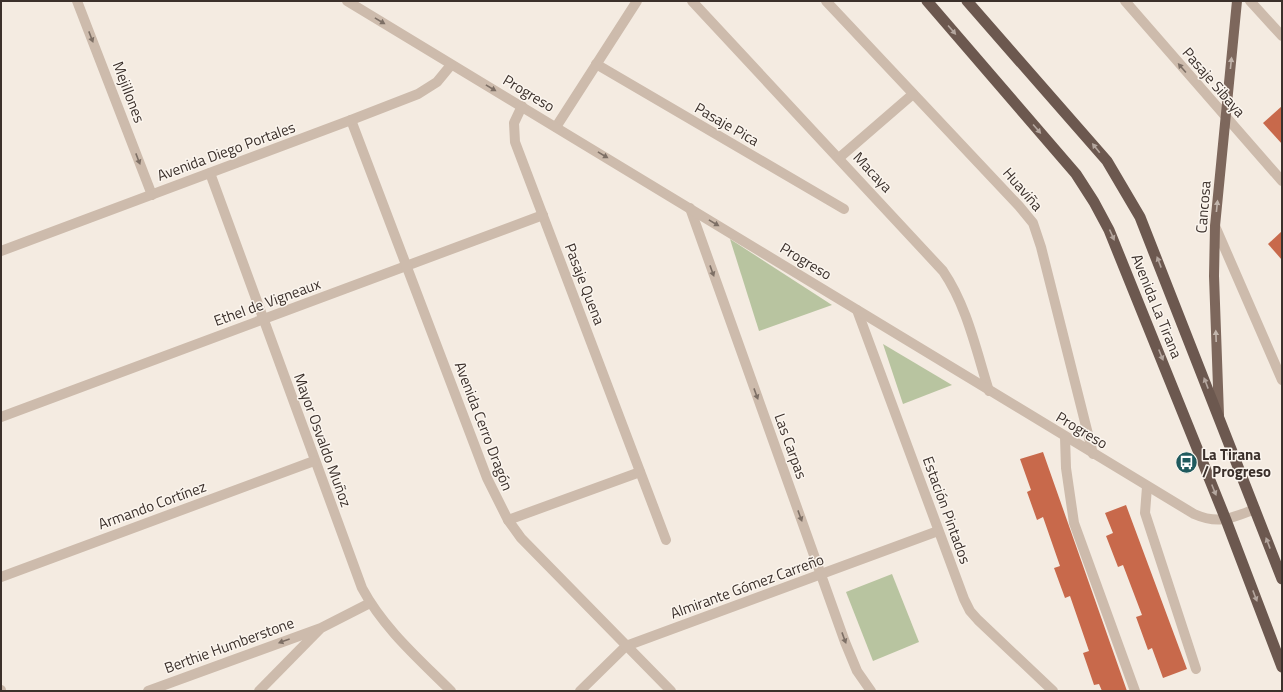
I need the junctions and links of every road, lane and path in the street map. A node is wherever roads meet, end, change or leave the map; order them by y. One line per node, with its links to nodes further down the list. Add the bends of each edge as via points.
1 (78, 1): 22 (street, Mejillones, one-way to 22)
2 (347, 1): 13 (street, Progreso, one-way to 13)
3 (637, 1): 12 (street)
4 (692, 1): 19 (street, Macaya)
5 (826, 1): 14 (street, Huaviña)
6 (927, 1): 42 (highway, Avenida La Tirana, one-way to 42, via 1076,174 1094,202 1122,258)
7 (967, 1): 34 (highway, Avenida La Tirana, one-way to 7, via 1153,247 1125,189 1086,136)
8 (1125, 1): 16 (street, Pasaje Sibaya, one-way to 8)
9 (1237, 1): 16 (main road, Cancosa, one-way to 9)
10 (1250, 1): 11 (street)
11 (1282, 36)
12 (596, 64): 18 (street); 24 (street, Pasaje Pica)
13 (451, 65): 15 (street, Progreso, one-way to 15); 17 (street, Avenida Diego Portales, via 428,89)
14 (913, 94): 19 (street); 36 (street, Huaviña, via 1033,223)
15 (522, 106): 18 (street, Progreso); 25 (street, Pasaje Quena, via 513,132)
16 (1226, 118): 21 (street, Pasaje Sibaya); 26 (main road, Cancosa, one-way to 16)
17 (351, 120): 20 (street, Avenida Diego Portales); 28 (street, Avenida Cerro Dragón)
18 (556, 127): 23 (street, Progreso, one-way to 23)
19 (839, 158): 32 (street, Macaya, via 934,259 952,283 964,311)
20 (210, 173): 22 (street, Avenida Diego Portales); 30 (street, Mayor Osvaldo Muñoz)
21 (1282, 181)
22 (152, 195): 27 (street, Avenida Diego Portales)
23 (690, 208): 29 (street, Progreso, one-way to 29); 45 (street, Las Carpas, one-way to 45)
24 (844, 209)
25 (543, 215): 28 (street, Ethel de Vigneaux); 38 (street, Pasaje Quena)
26 (1215, 226): 31 (street); 34 (main road, Cancosa, one-way to 26, via 1214,276)
27 (2, 249)
28 (406, 266): 30 (street, Ethel de Vigneaux); 41 (street, Avenida Cerro Dragón, via 487,478)
29 (857, 310): 32 (street, Progreso); 43 (street, Estación Pintados)
30 (263, 320): 33 (street, Ethel de Vigneaux); 37 (street, Mayor Osvaldo Muñoz)
31 (1282, 380)
32 (989, 391): 35 (street, Progreso)
33 (1, 417)
34 (1219, 417): 40 (highway, Avenida La Tirana)
35 (1065, 437): 36 (street, Progreso); 61 (street, via 1066,468 1074,523)
36 (1093, 454): 39 (street, Progreso)
37 (314, 461): 46 (street, Armando Cortínez); 48 (street, Mayor Osvaldo Muñoz, via 355,573)
38 (640, 472): 41 (street); 44 (street, Pasaje Quena)
39 (1147, 487): 42 (street, Progreso, via 1202,518); 53 (street, via 1145,513)
40 (1255, 509): 42 (street, Progreso); 47 (highway, Avenida La Tirana, one-way to 40)
41 (508, 520): 50 (street, Avenida Cerro Dragón, via 536,554)
42 (1226, 520): 51 (highway, Avenida La Tirana, one-way to 51)
43 (938, 531): 45 (street, Almirante Gómez Carreño); 60 (street, Estación Pintados, via 970,611)
44 (666, 540)
45 (821, 574): 50 (street, Almirante Gómez Carreño); 59 (street, Las Carpas, one-way to 59, via 854,664)
46 (1, 577)
47 (1282, 579)
48 (370, 603): 49 (street, Berthie Humberstone); 56 (street, Mayor Osvaldo Muñoz, via 392,632)
49 (321, 628): 54 (street, Berthie Humberstone, one-way to 54); 55 (street, Berthie Humberstone)
50 (626, 646): 57 (street, Almirante Gómez Carreño); 58 (street, Avenida Cerro Dragón)
51 (1279, 652): 52 (highway, Avenida La Tirana)
52 (1282, 667)
53 (1196, 669)
54 (148, 691)
55 (259, 691)
56 (451, 691)
57 (580, 691)
58 (671, 691)
59 (871, 691)
60 (1053, 691)
61 (1135, 691)

